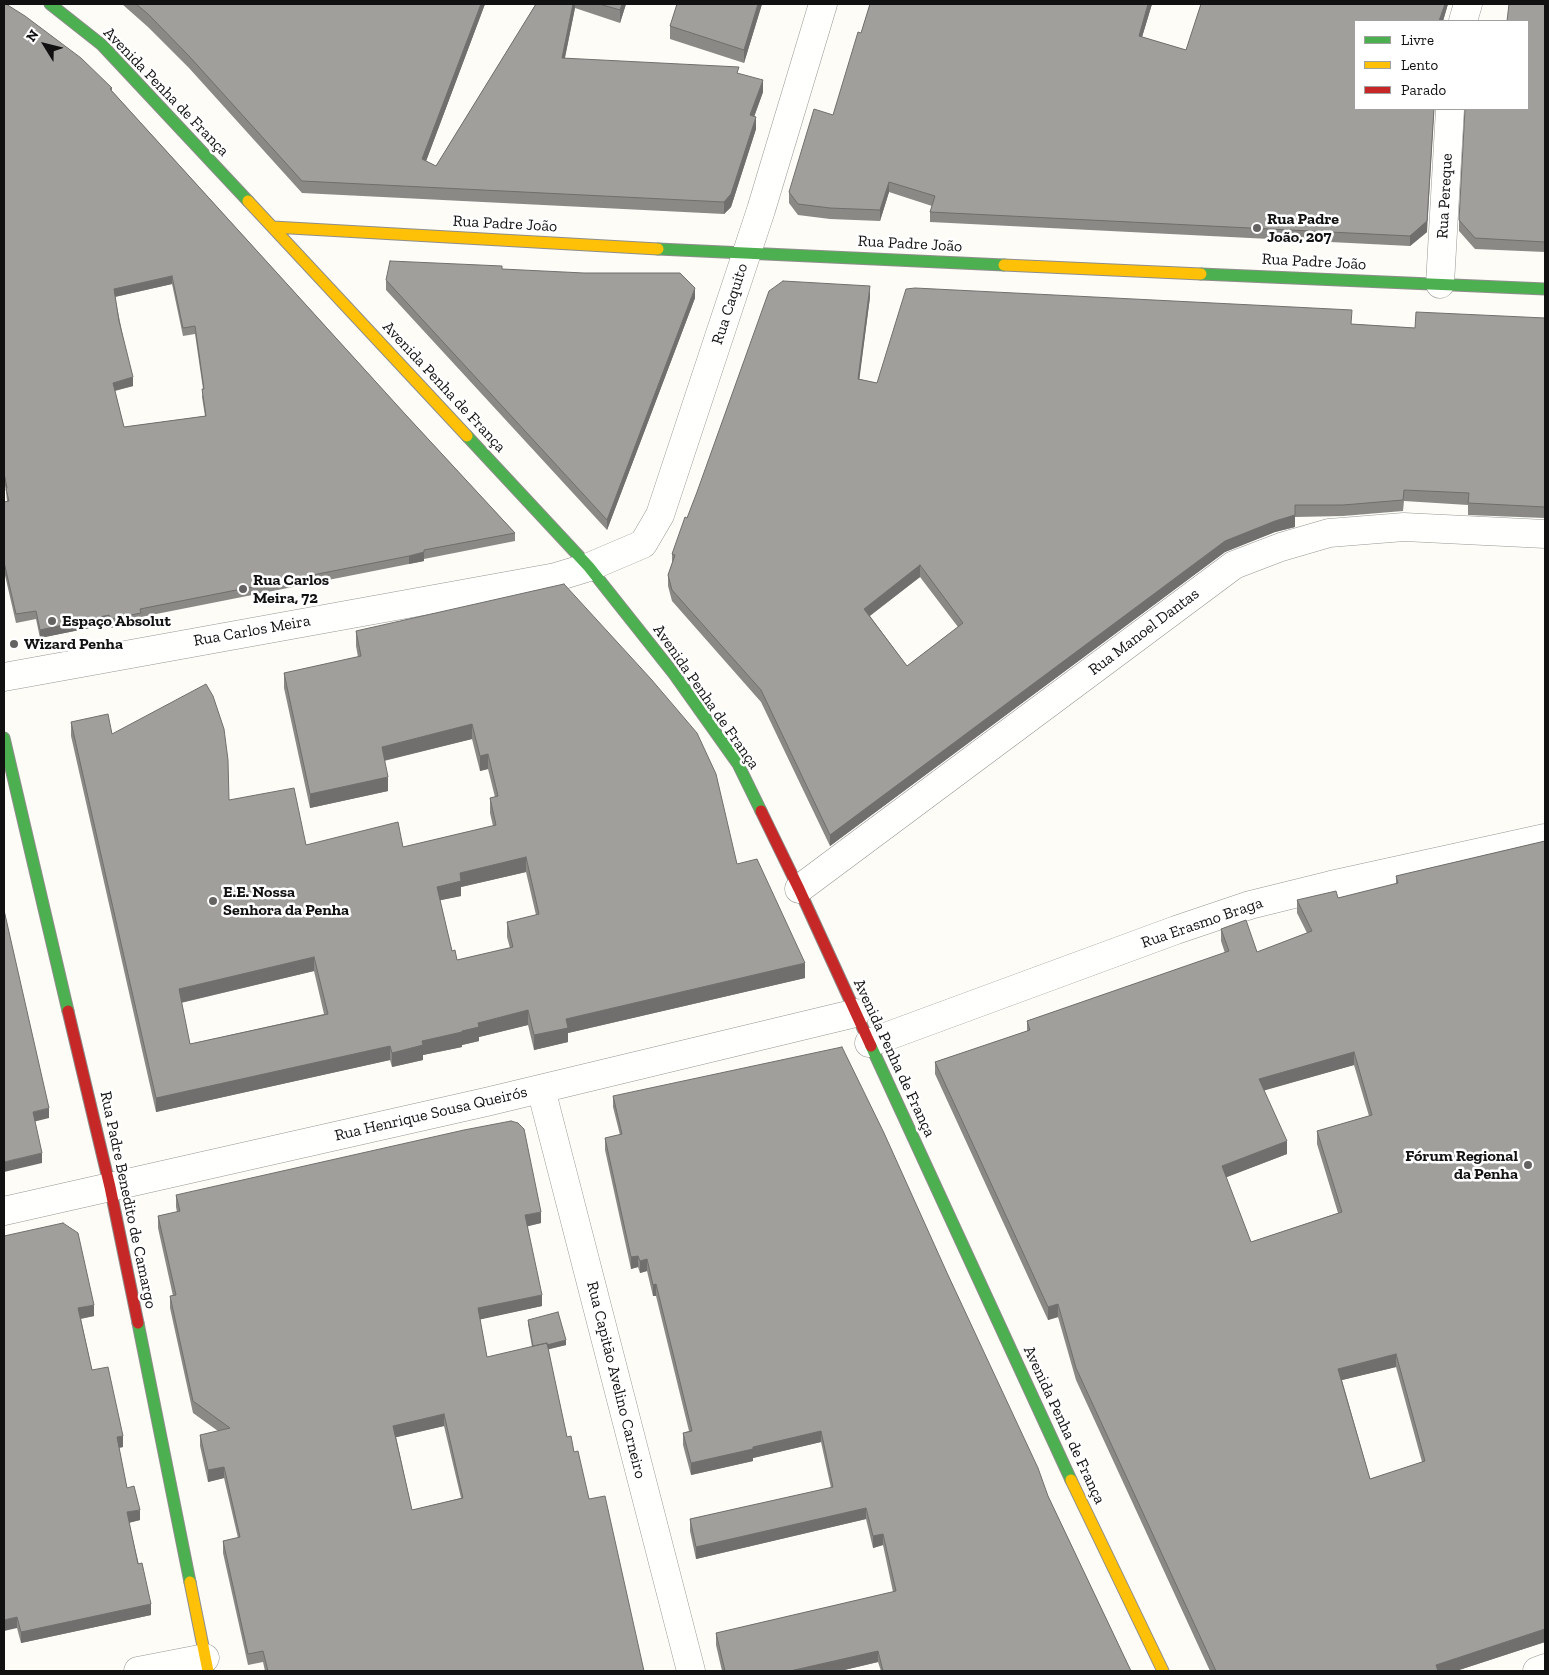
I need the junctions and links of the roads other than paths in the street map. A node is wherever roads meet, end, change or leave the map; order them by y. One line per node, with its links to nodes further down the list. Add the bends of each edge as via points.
1 (50, 4): 6 (main road, Avenida Penha de França, via 102,45)
2 (823, 4): 7 (street, Rua Caquito)
3 (1468, 4): 4 (street)
4 (1463, 20)
5 (1450, 110): 8 (street, Rua Pereque)
6 (273, 227): 7 (main road, Rua Padre João); 11 (main road, Avenida Penha de França)
7 (747, 253): 8 (main road, Rua Padre João); 11 (street, Rua Caquito, via 660,515 643,544)
8 (1440, 284): 9 (main road, Rua Padre João)
9 (1545, 289)
10 (1545, 534): 15 (street, Rua Manoel Dantas, via 1404,527 1329,533 1234,565)
11 (589, 567): 12 (street, Rua Carlos Meira, via 556,577); 15 (main road, Avenida Penha de França, via 674,674 738,764)
12 (4, 677)
13 (4, 738): 19 (main road, Rua Padre Benedito de Camargo)
14 (1545, 838): 17 (street, Rua Erasmo Braga, via 1250,905)
15 (800, 889): 16 (main road, Avenida Penha de França)
16 (856, 1013): 17 (main road, Avenida Penha de França); 18 (street, Rua Henrique Sousa Queirós)
17 (869, 1043): 25 (main road, Avenida Penha de França)
18 (541, 1089): 19 (street, Rua Henrique Sousa Queirós); 24 (street, Rua Capitão Avelino Carneiro)
19 (110, 1186): 20 (street, Rua Henrique Sousa Queirós); 21 (main road, Rua Padre Benedito de Camargo)
20 (4, 1211)
21 (207, 1665): 23 (street)
22 (1545, 1668): 26 (street)
23 (138, 1671)
24 (691, 1671)
25 (1162, 1671)
26 (1537, 1671)

